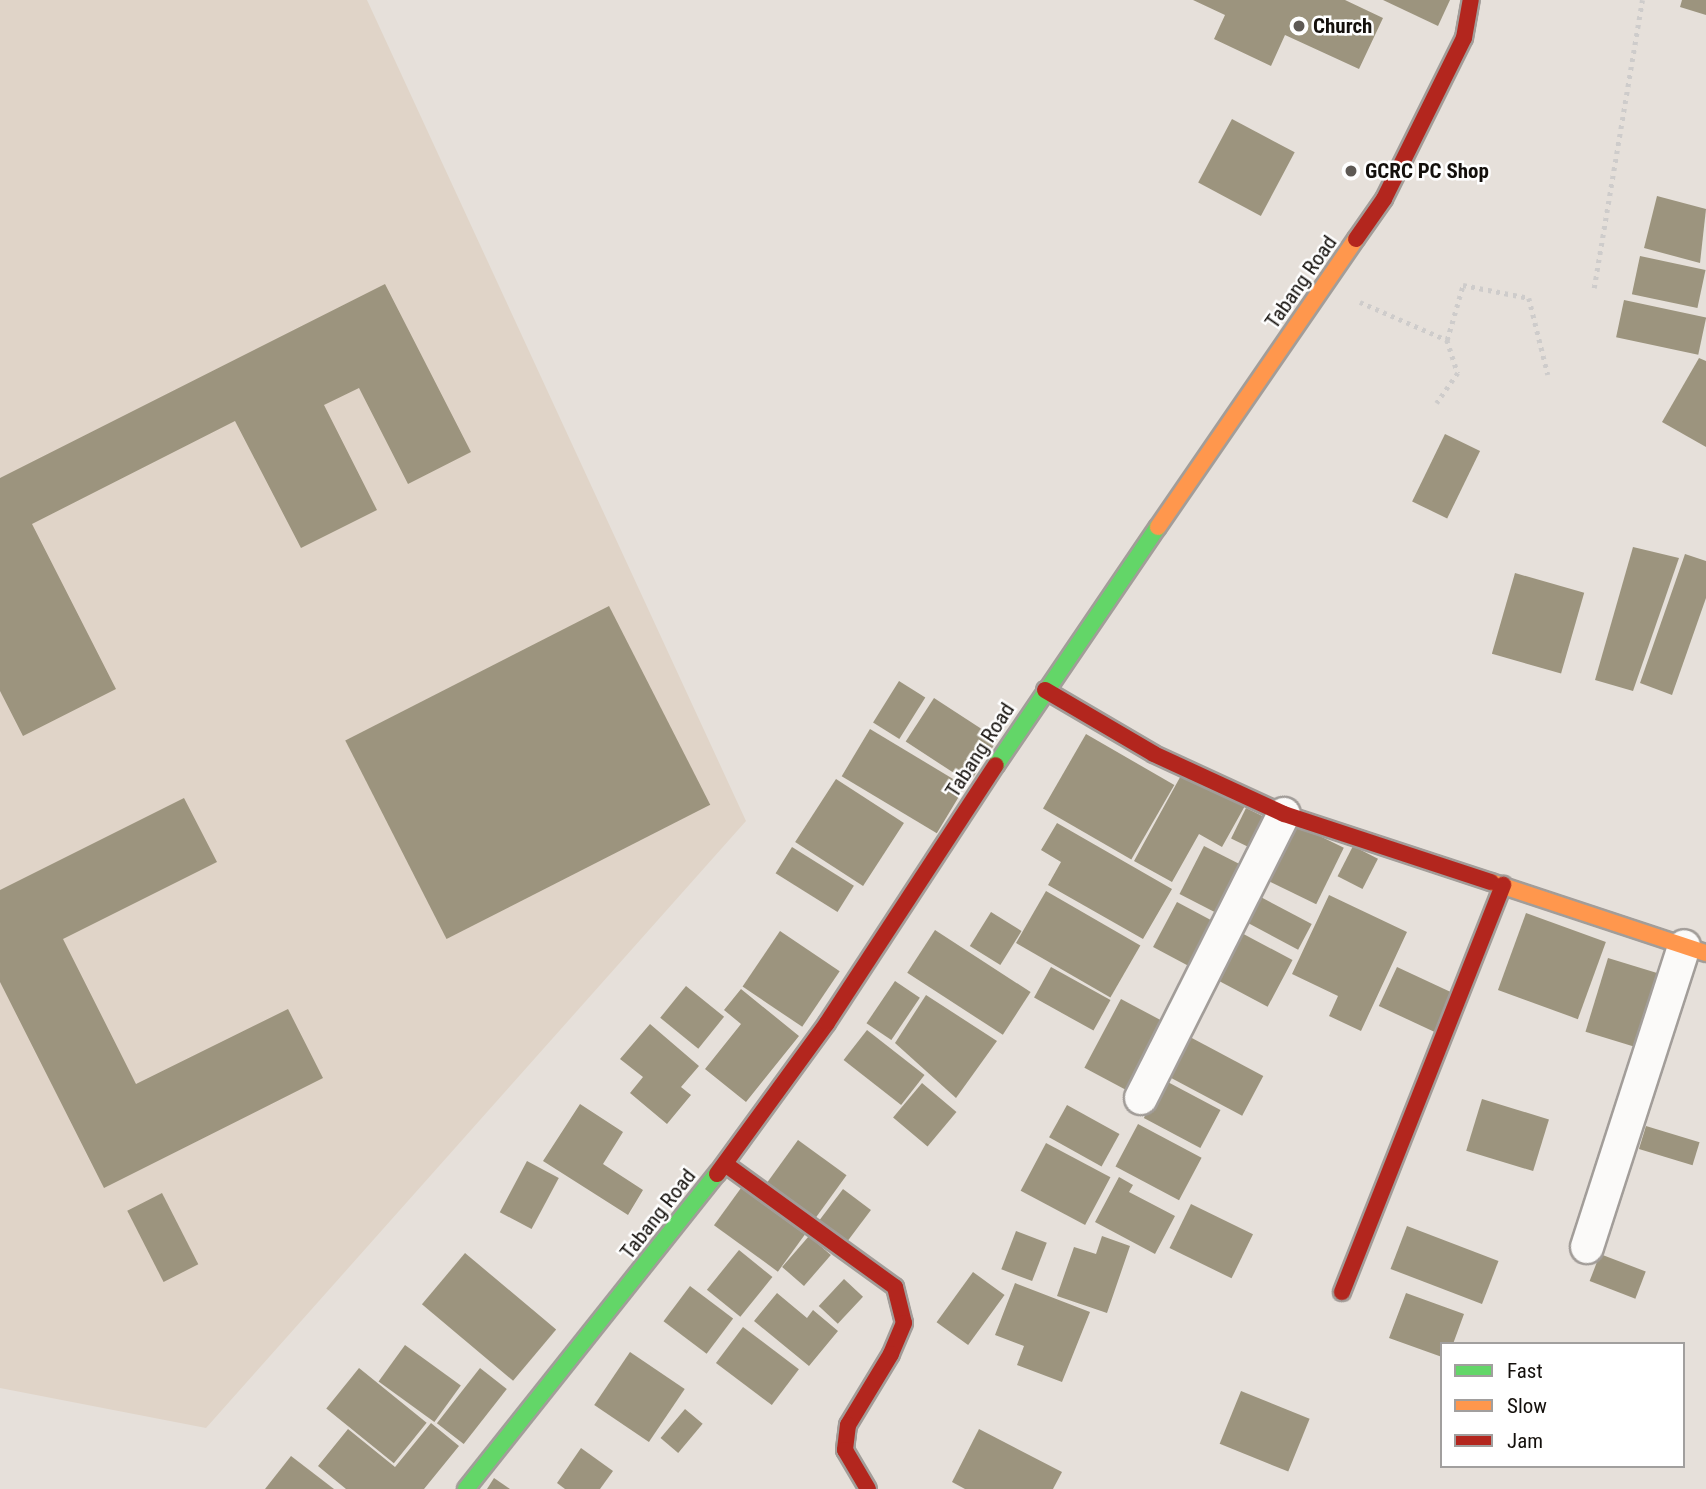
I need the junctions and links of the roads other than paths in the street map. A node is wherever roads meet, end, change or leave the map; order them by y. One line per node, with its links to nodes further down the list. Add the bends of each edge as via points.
1 (1471, 0): 2 (main road, Tabang Road, via 1464,38 1384,200)
2 (1045, 690): 3 (main road, via 1154,754); 7 (main road, Tabang Road, via 827,1023)
3 (1284, 814): 4 (main road); 6 (street)
4 (1503, 885): 5 (main road); 9 (main road)
5 (1695, 950): 8 (street)
6 (1141, 1098)
7 (725, 1164): 10 (main road, Tabang Road); 11 (main road, via 895,1287 904,1323 891,1354 848,1425 845,1450)
8 (1587, 1247)
9 (1342, 1292)
10 (467, 1489)
11 (868, 1489)

